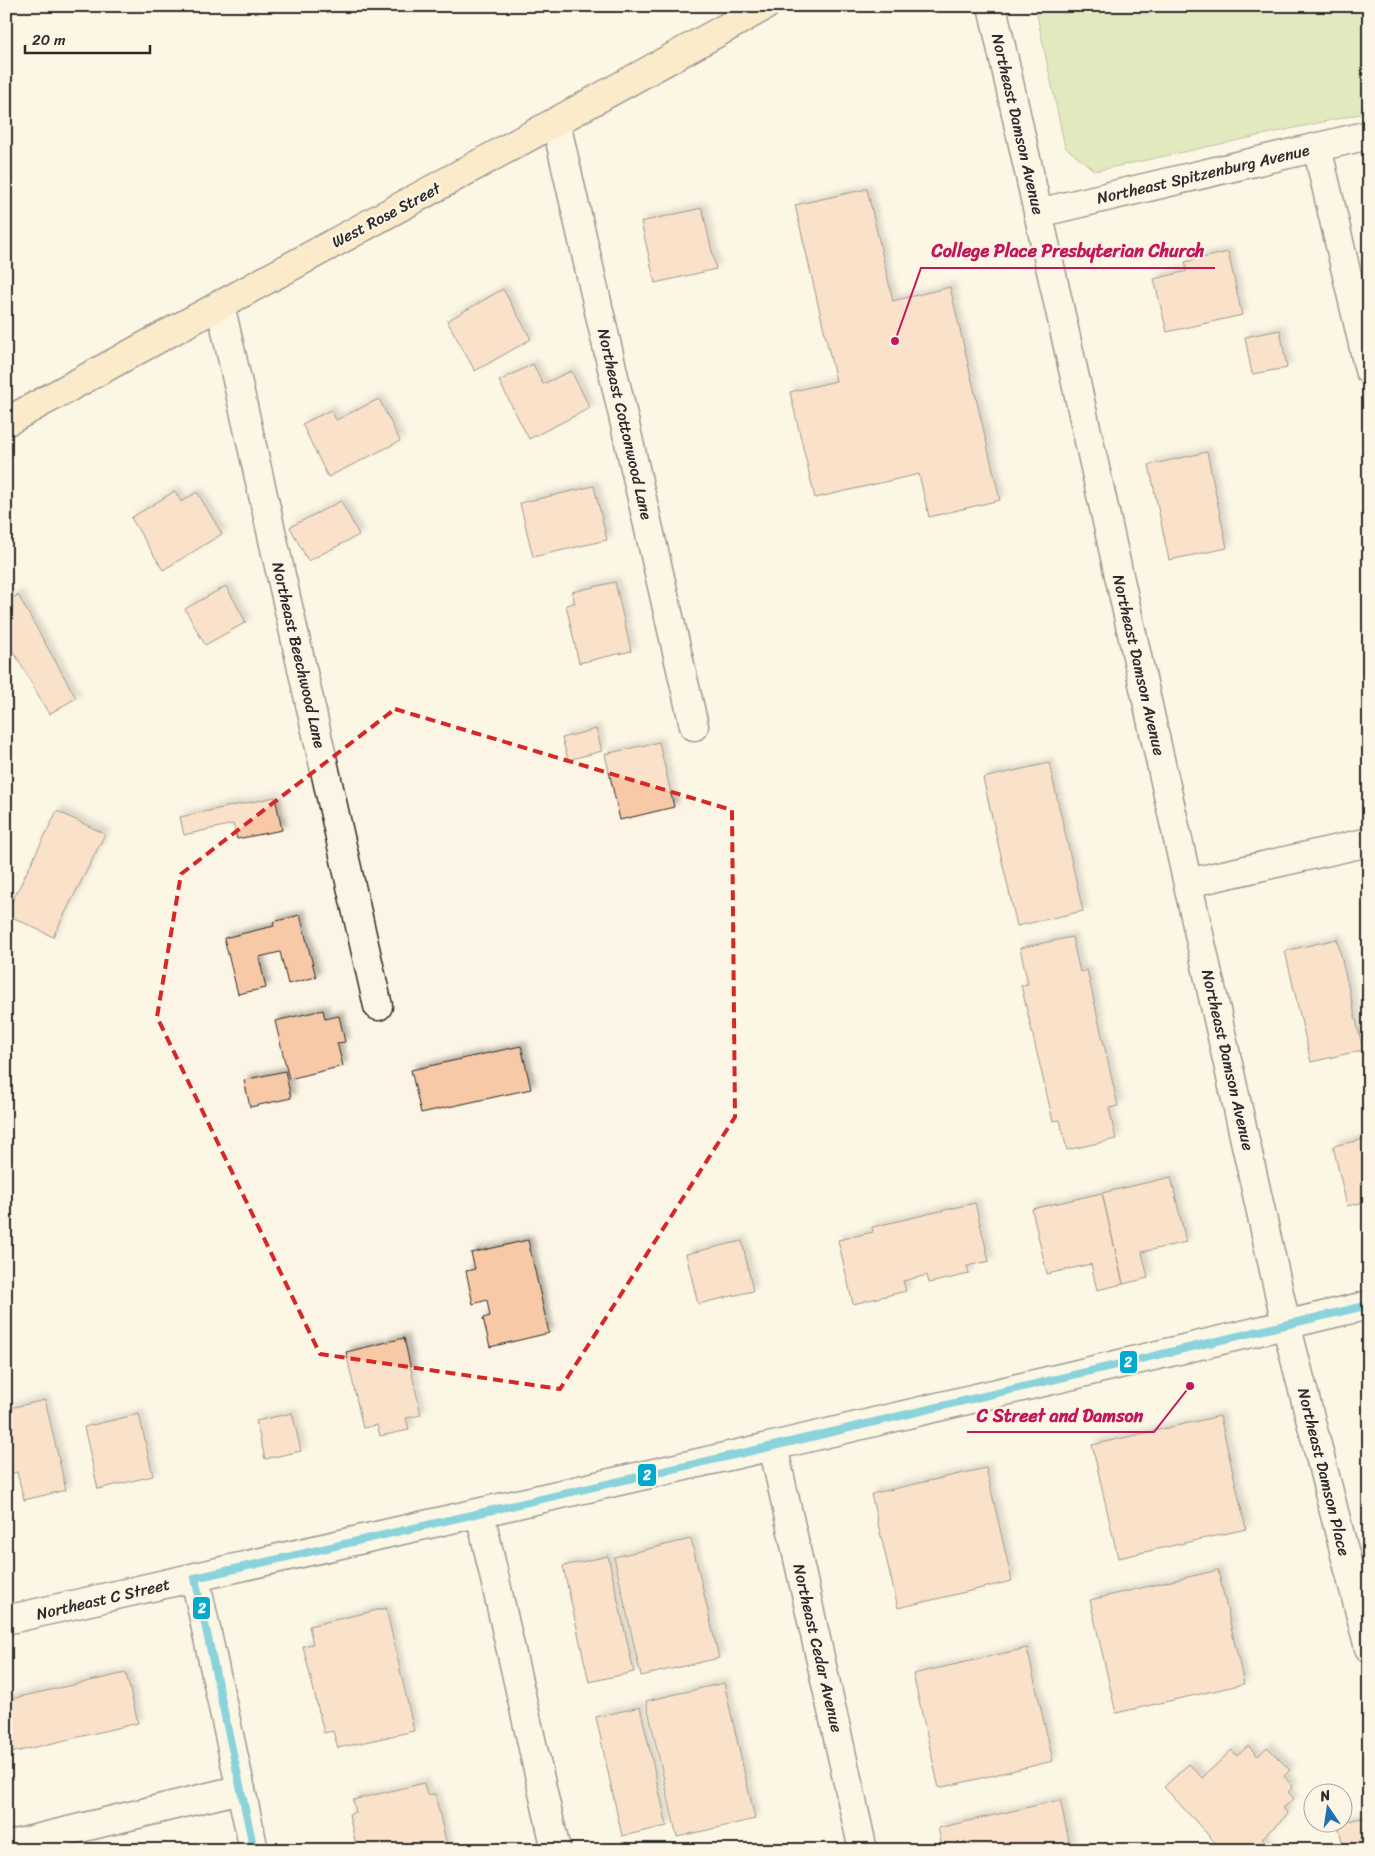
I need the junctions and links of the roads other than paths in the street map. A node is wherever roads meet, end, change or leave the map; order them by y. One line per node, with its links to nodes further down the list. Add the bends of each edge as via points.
1 (765, 6): 3 (main road, West Rose Street)
2 (992, 6): 6 (street, Northeast Damson Avenue)
3 (556, 123): 7 (main road, West Rose Street); 10 (street, Northeast Cottonwood Lane)
4 (1369, 135): 5 (street, Northeast Spitzenburg Avenue)
5 (1317, 147): 6 (street, Northeast Spitzenburg Avenue); 8 (street)
6 (1038, 213): 12 (street, Northeast Damson Avenue)
7 (220, 304): 9 (main road, West Rose Street); 13 (street, Northeast Beechwood Lane)
8 (1369, 370)
9 (6, 422)
10 (694, 726)
11 (1369, 842): 12 (street)
12 (1188, 883): 15 (street, Northeast Damson Avenue)
13 (378, 1006)
14 (1369, 1305): 15 (street, Northeast C Street)
15 (1286, 1324): 16 (street, Northeast C Street); 20 (street, Northeast Damson Place)
16 (773, 1446): 17 (street, Northeast C Street); 25 (street, Northeast Cedar Avenue)
17 (480, 1513): 18 (street, Northeast C Street); 24 (street)
18 (195, 1578): 19 (street, Northeast C Street); 21 (street)
19 (6, 1620)
20 (1369, 1648)
21 (241, 1789): 22 (street); 23 (street)
22 (6, 1846)
23 (254, 1850)
24 (556, 1850)
25 (863, 1850)

